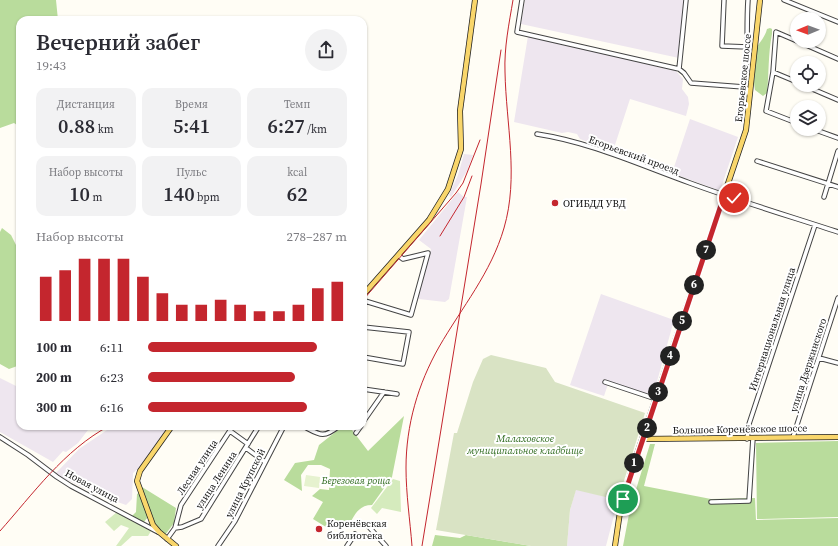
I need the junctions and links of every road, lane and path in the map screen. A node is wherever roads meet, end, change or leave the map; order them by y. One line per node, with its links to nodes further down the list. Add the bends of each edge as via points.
1 (475, 0): 33 (main road, via 460,111 461,149 456,167 439,205)
2 (522, 0): 13 (street, via 517,32)
3 (686, 0): 13 (street)
4 (724, 0): 10 (street, via 722,46)
5 (748, 0): 10 (street)
6 (760, 0): 15 (main road, Егорьевское шоссе)
7 (784, 0): 8 (street)
8 (838, 22)
9 (790, 38): 14 (street, via 776,32)
10 (748, 47): 17 (street)
11 (813, 48): 12 (street)
12 (838, 59)
13 (679, 69): 17 (street, via 691,83)
14 (773, 72): 16 (street); 21 (street, via 766,111)
15 (752, 75): 17 (street); 19 (main road, Егорьевское шоссе)
16 (790, 79)
17 (744, 87): 19 (street)
18 (819, 92): 20 (street)
19 (750, 95): 29 (main road, Егорьевское шоссе, via 746,130)
20 (838, 100)
21 (790, 121)
22 (537, 134): 29 (street, Егорьевский проезд, via 588,146)
23 (826, 134): 24 (street)
24 (838, 138)
25 (838, 151): 27 (street)
26 (757, 161): 27 (street)
27 (828, 184): 28 (street); 30 (street)
28 (838, 187)
29 (724, 196): 31 (street, Егорьевский проезд); 45 (main road, Егорьевское шоссе)
30 (824, 197)
31 (815, 224): 32 (street, Егорьевский проезд); 57 (street, Интернациональная улица, via 749,424)
32 (838, 232)
33 (399, 256): 34 (main road); 36 (street, via 403,259 428,252 411,315)
34 (367, 291)
35 (838, 298): 38 (street, улица Дзержинского)
36 (367, 303)
37 (367, 327): 39 (street, via 409,332 403,364)
38 (819, 358): 40 (street); 58 (street, улица Дзержинского)
39 (367, 359)
40 (838, 364)
41 (605, 382): 45 (street)
42 (367, 390): 43 (street)
43 (384, 392): 44 (street); 46 (street)
44 (397, 394)
45 (656, 399): 59 (main road, Егорьевское шоссе)
46 (367, 416)
47 (169, 430): 64 (main road, Новая улица, via 137,477)
48 (257, 430): 60 (street, улица Ленина)
49 (282, 430): 62 (street, улица Крупской)
50 (311, 430): 51 (street, via 323,436)
51 (334, 430)
52 (358, 430): 54 (street)
53 (230, 431): 60 (street); 65 (street, Лесная улица, via 180,507)
54 (356, 433)
55 (838, 436): 58 (main road, Большое Коренёвское шоссе)
56 (0, 437): 64 (street, Новая улица, via 71,486)
57 (750, 438): 58 (main road, Большое Коренёвское шоссе); 59 (main road, Большое Коренёвское шоссе); 63 (street, Интернациональная улица, via 750,501)
58 (793, 438)
59 (642, 439): 73 (main road, Егорьевское шоссе, via 623,499)
60 (248, 444): 61 (street, улица Ленина)
61 (246, 448): 62 (street); 65 (street, улица Ленина, via 201,518)
62 (265, 462): 70 (street, улица Крупской, via 235,522)
63 (712, 502)
64 (151, 526): 68 (main road, Новая улица)
65 (175, 528): 68 (street, Лесная улица)
66 (368, 528): 72 (street)
67 (355, 534): 71 (street)
68 (167, 539): 69 (main road, Новая улица)
69 (176, 546)
70 (218, 546)
71 (347, 546)
72 (386, 546)
73 (615, 546)

